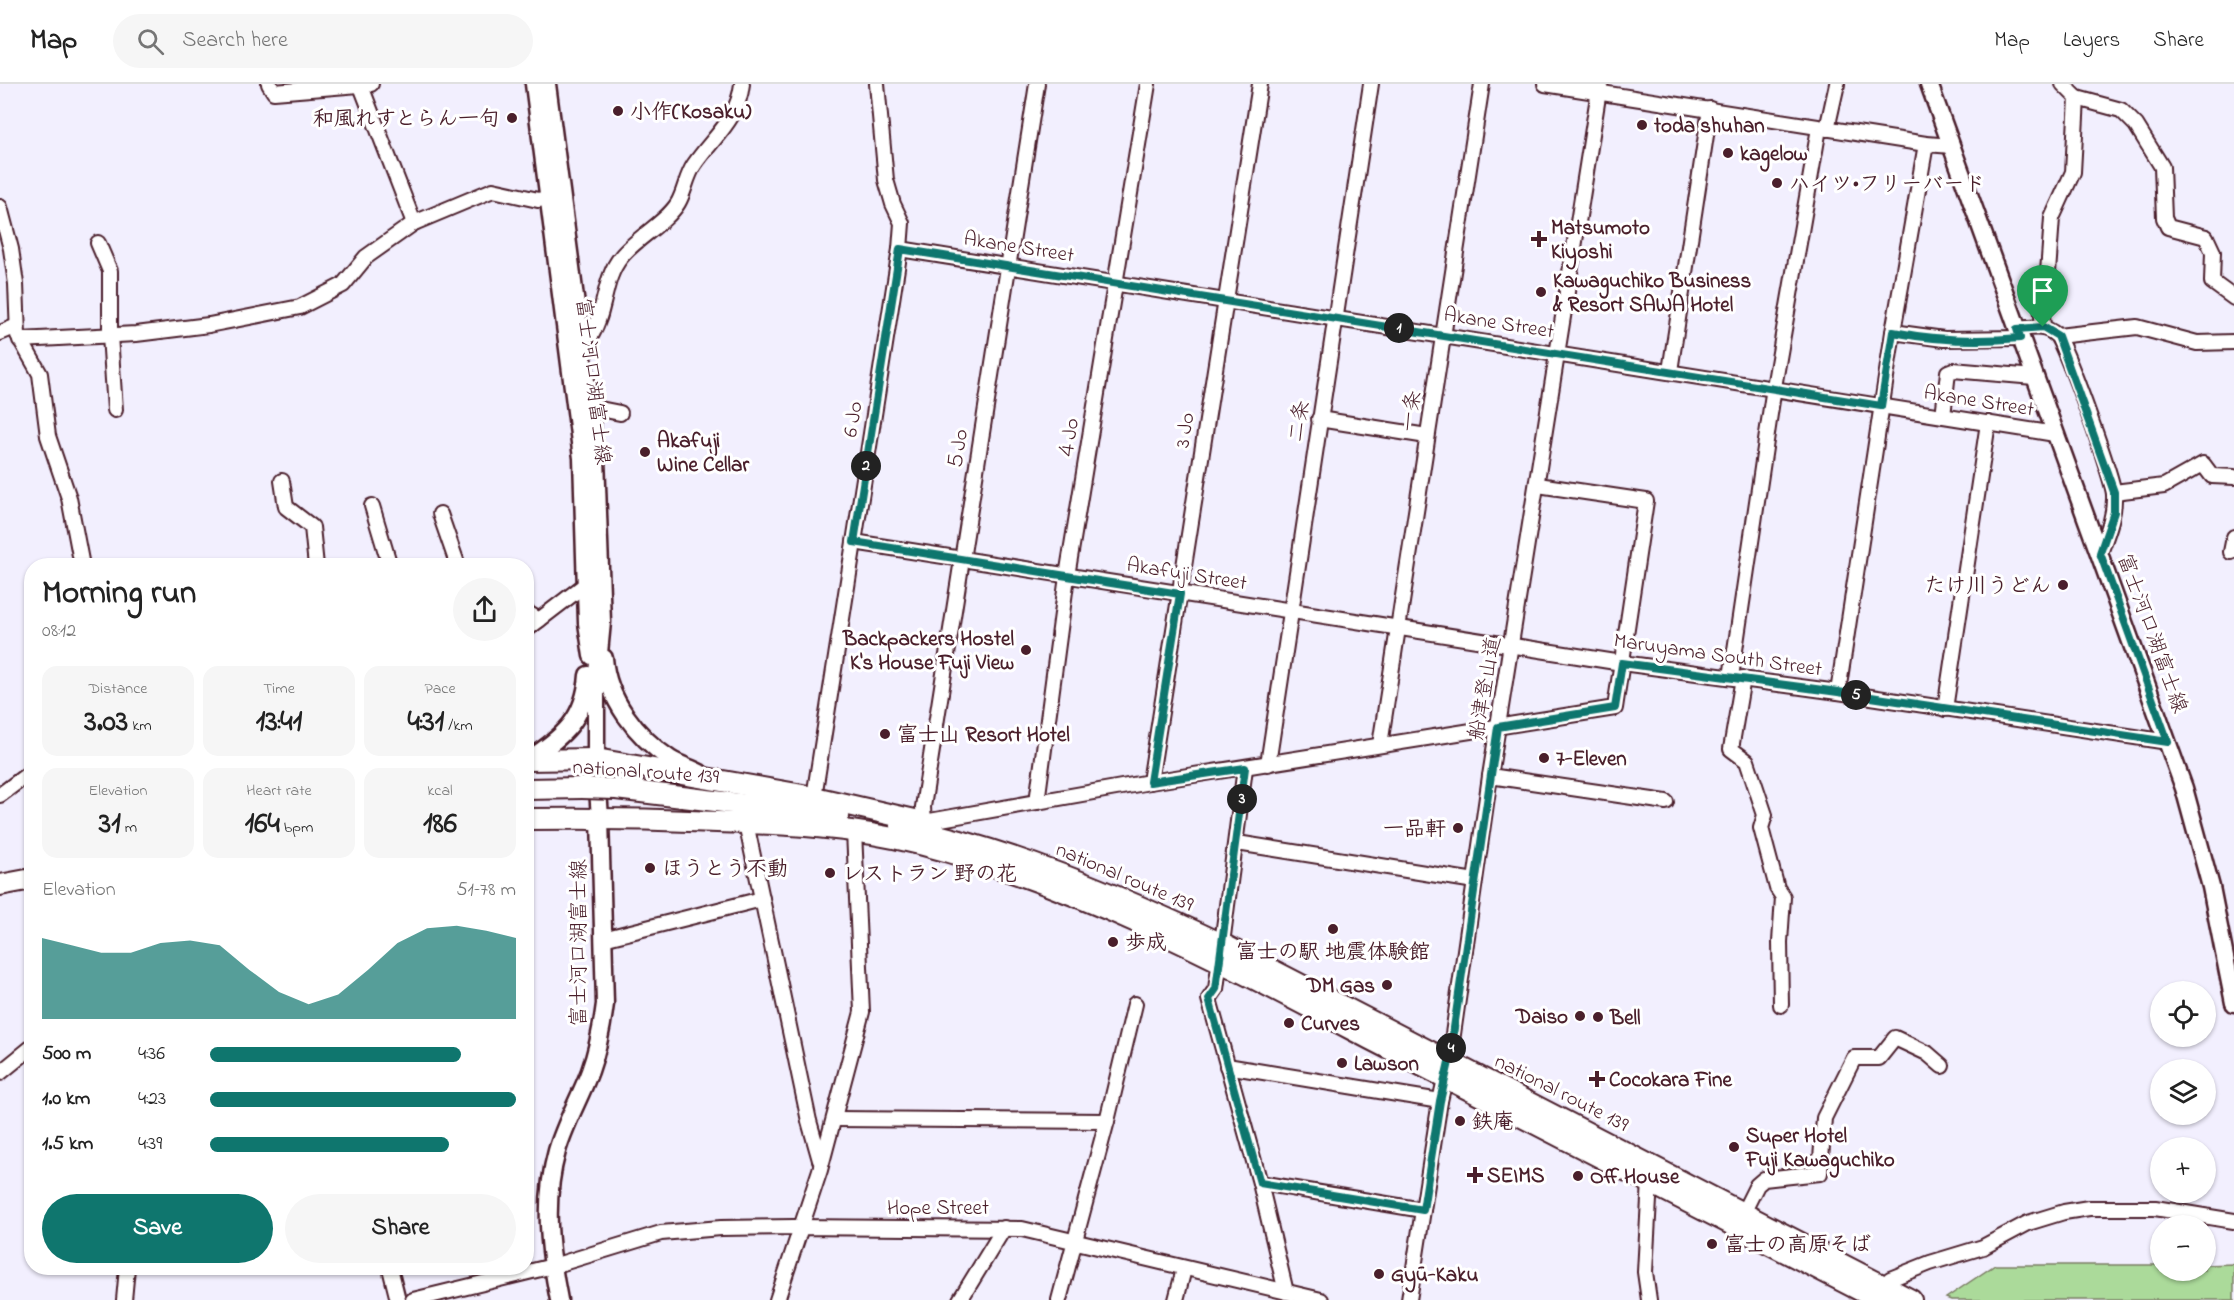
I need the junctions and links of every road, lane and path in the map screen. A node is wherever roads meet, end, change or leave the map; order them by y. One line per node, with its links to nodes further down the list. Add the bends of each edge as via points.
1 (269, 84): 15 (street, via 274,92)
2 (534, 84): 22 (main road, 富士河口湖富士線)
3 (547, 84): 40 (main road, 富士河口湖富士線)
4 (742, 84): 40 (street, via 734,115 686,178 678,204 621,257 609,282 596,328 592,334)
5 (877, 84): 26 (street, 6 Jo, via 886,180 902,222)
6 (1037, 84): 27 (street, ５Jo)
7 (1148, 84): 28 (street, ４Jo)
8 (1260, 84): 30 (street, 3 Jo)
9 (1371, 84): 31 (street, 二条)
10 (1482, 84): 38 (street, 一条)
11 (1545, 84): 16 (street)
12 (1837, 84): 19 (street)
13 (1929, 84): 21 (main road, 富士河口湖富士線)
14 (2063, 84): 17 (street)
15 (366, 85): 24 (street)
16 (1600, 88): 18 (street); 42 (street, 船津登山道)
17 (2078, 98): 29 (street, via 2108,104 2129,115 2162,167 2163,218 2168,227 2206,237 2213,252 2212,282); 32 (street, via 2073,172 2052,218 2047,286 2041,305)
18 (1710, 109): 19 (street); 43 (street)
19 (1823, 129): 20 (street); 45 (street)
20 (1926, 144): 21 (street); 33 (street)
21 (1952, 146): 36 (main road, 富士河口湖富士線)
22 (549, 198): 24 (street, via 538,200 493,190); 40 (main road, 富士河口湖富士線)
23 (0, 207): 35 (street, via 15,272)
24 (414, 223): 37 (street, via 366,257 343,285 300,307 209,325)
25 (98, 243): 37 (street, via 110,271)
26 (900, 249): 27 (street, Akane Street); 62 (street, 6 Jo)
27 (1008, 265): 28 (street, Akane Street); 69 (street, ５Jo)
28 (1114, 283): 30 (street, Akane Street); 70 (street, ４Jo)
29 (2234, 298)
30 (1225, 302): 31 (street, Akane Street); 72 (street, 3 Jo)
31 (1335, 318): 38 (street, Akane Street); 51 (street, 二条)
32 (2043, 327): 36 (street); 39 (street)
33 (1893, 332): 36 (street, via 1944,339); 47 (street)
34 (0, 333): 35 (street)
35 (19, 333): 37 (street); 65 (street, via 40,374 48,436 69,498)
36 (2018, 334): 44 (main road, 富士河口湖富士線)
37 (110, 335): 48 (street)
38 (1442, 335): 42 (street, Akane Street); 54 (street, 一条)
39 (2058, 336): 41 (street, via 2137,327 2198,343); 58 (street)
40 (573, 339): 46 (main road, 富士河口湖富士線)
41 (2234, 342)
42 (1558, 353): 43 (street, Akane Street); 57 (street, 船津登山道)
43 (1670, 371): 45 (street, Akane Street)
44 (2034, 377): 50 (street, via 1948,372); 53 (main road, 富士河口湖富士線)
45 (1774, 387): 47 (street, Akane Street); 81 (street)
46 (583, 406): 49 (street); 71 (main road, 富士河口湖富士線, via 598,490)
47 (1881, 406): 50 (street, Akane Street); 82 (street)
48 (115, 410)
49 (620, 413)
50 (1943, 416): 52 (street, Akane Street)
51 (1319, 419): 54 (street); 73 (street, 二条)
52 (1988, 423): 53 (street, Akane Street); 83 (street)
53 (2055, 434): 64 (main road, 富士河口湖富士線)
54 (1427, 436): 78 (street, 一条)
55 (2234, 477): 58 (street, via 2212,476 2203,464 2164,486)
56 (282, 481): 66 (street, via 286,507 312,526)
57 (1538, 485): 79 (street, 船津登山道); 80 (street, via 1646,501)
58 (2114, 492): 64 (street, via 2114,512)
59 (372, 506): 67 (street)
60 (440, 514): 68 (street)
61 (2234, 537): 63 (street)
62 (854, 542): 69 (street, Akafuji Street); 98 (street, 6 Jo)
63 (2231, 552)
64 (2100, 553): 85 (main road, 富士河口湖富士線)
65 (80, 558)
66 (315, 558)
67 (388, 558)
68 (455, 558)
69 (961, 559): 70 (street, Akafuji Street); 103 (street, ５Jo, via 923,807)
70 (1067, 576): 72 (street, Akafuji Street); 99 (street, ４Jo)
71 (593, 584): 75 (street); 76 (main road, 富士河口湖富士線)
72 (1180, 594): 73 (street, Akafuji Street); 95 (street, 3 Jo)
73 (1291, 610): 78 (street, Akafuji Street); 90 (street, 二条)
74 (534, 617): 75 (street)
75 (539, 620): 77 (street)
76 (594, 622): 87 (main road, via 587,688 578,717 558,741); 88 (main road, 富士河口湖富士線); 94 (main road, via 607,675 622,711 670,759)
77 (534, 624)
78 (1399, 627): 79 (street, Akafuji Street); 86 (street, 一条)
79 (1513, 645): 80 (street, Maruyama South Street); 84 (street, 船津登山道)
80 (1622, 663): 81 (street, Maruyama South Street); 84 (street, via 1615,708)
81 (1737, 677): 82 (street, Maruyama South Street); 118 (street, via 1731,749 1747,761 1765,815 1761,828 1783,897)
82 (1838, 692): 83 (street, Maruyama South Street)
83 (1945, 709): 85 (street, Maruyama South Street)
84 (1498, 727): 86 (street); 92 (street, 船津登山道)
85 (2168, 742): 116 (main road, 富士河口湖富士線, via 2199,838)
86 (1380, 745): 90 (street)
87 (534, 756)
88 (596, 759): 89 (highway); 94 (highway); 101 (main road, 富士河口湖富士線)
89 (534, 760)
90 (1268, 764): 91 (street)
91 (1245, 768): 95 (street); 107 (street)
92 (1490, 776): 100 (street); 111 (street, 船津登山道)
93 (24, 777): 97 (street)
94 (712, 778): 98 (highway)
95 (1150, 782): 99 (street)
96 (534, 789): 106 (highway, national route 139, bridge, via 616,789 863,819)
97 (0, 795)
98 (814, 797): 103 (highway)
99 (1036, 802): 103 (street)
100 (1666, 802)
101 (600, 818): 102 (highway, national route 139); 104 (highway, national route 139); 114 (main road, 富士河口湖富士線)
102 (534, 819)
103 (924, 822): 106 (highway)
104 (746, 823): 105 (highway, national route 139); 113 (street)
105 (854, 831): 115 (highway, national route 139, via 920,844 1047,884); 125 (street, via 862,1012)
106 (953, 837): 115 (highway, national route 139, via 1049,868 1138,904)
107 (1237, 843): 111 (street); 115 (street)
108 (24, 868): 109 (highway)
109 (0, 873)
110 (24, 880): 112 (highway)
111 (1476, 881): 122 (street, 船津登山道)
112 (0, 885)
113 (762, 899): 114 (street); 127 (street)
114 (603, 939): 136 (main road, 富士河口湖富士線, via 605,1004 601,1033 551,1178 548,1206)
115 (1221, 952): 120 (street, via 1216,989 1209,999); 122 (highway, national route 139)
116 (2234, 1003)
117 (1135, 1004): 126 (street)
118 (1781, 1005)
119 (24, 1054): 123 (street)
120 (1227, 1066): 124 (street); 129 (street)
121 (1942, 1066): 131 (street, via 1927,1053 1895,1038 1879,1058 1854,1058 1824,1118 1820,1173 1764,1179)
122 (1448, 1070): 124 (street, 船津登山道); 128 (highway, national route 139); 131 (highway, national route 139)
123 (0, 1074)
124 (1440, 1101): 130 (street, 船津登山道)
125 (834, 1119): 126 (street); 127 (street)
126 (1107, 1121): 135 (street)
127 (820, 1160): 133 (street)
128 (1650, 1181): 154 (street, via 1644,1272); 155 (highway, national route 139)
129 (1260, 1183): 130 (street); 143 (street)
130 (1423, 1210): 153 (street, 船津登山道)
131 (1743, 1213): 156 (highway, national route 139)
132 (2234, 1221): 142 (street, via 2155,1208 2064,1212 2028,1223 1983,1247)
133 (803, 1228): 134 (street, Hope Street); 136 (street, Hope Street, via 661,1233); 148 (street)
134 (1004, 1228): 135 (street, Hope Street); 149 (street)
135 (1074, 1241): 137 (street, Hope Street); 150 (street)
136 (553, 1266): 138 (street, Hope Street); 147 (main road, 富士河口湖富士線)
137 (1184, 1269): 143 (street, Hope Street); 151 (street)
138 (534, 1271)
139 (126, 1275): 144 (street)
140 (392, 1275): 145 (street)
141 (516, 1275): 146 (street, Hope Street)
142 (1890, 1279)
143 (1292, 1296): 152 (street, Hope Street)
144 (124, 1300)
145 (398, 1300)
146 (413, 1300)
147 (560, 1300)
148 (777, 1300)
149 (960, 1300)
150 (1059, 1300)
151 (1176, 1300)
152 (1321, 1300)
153 (1409, 1300)
154 (1649, 1300)
155 (1879, 1300)
156 (1911, 1300)

